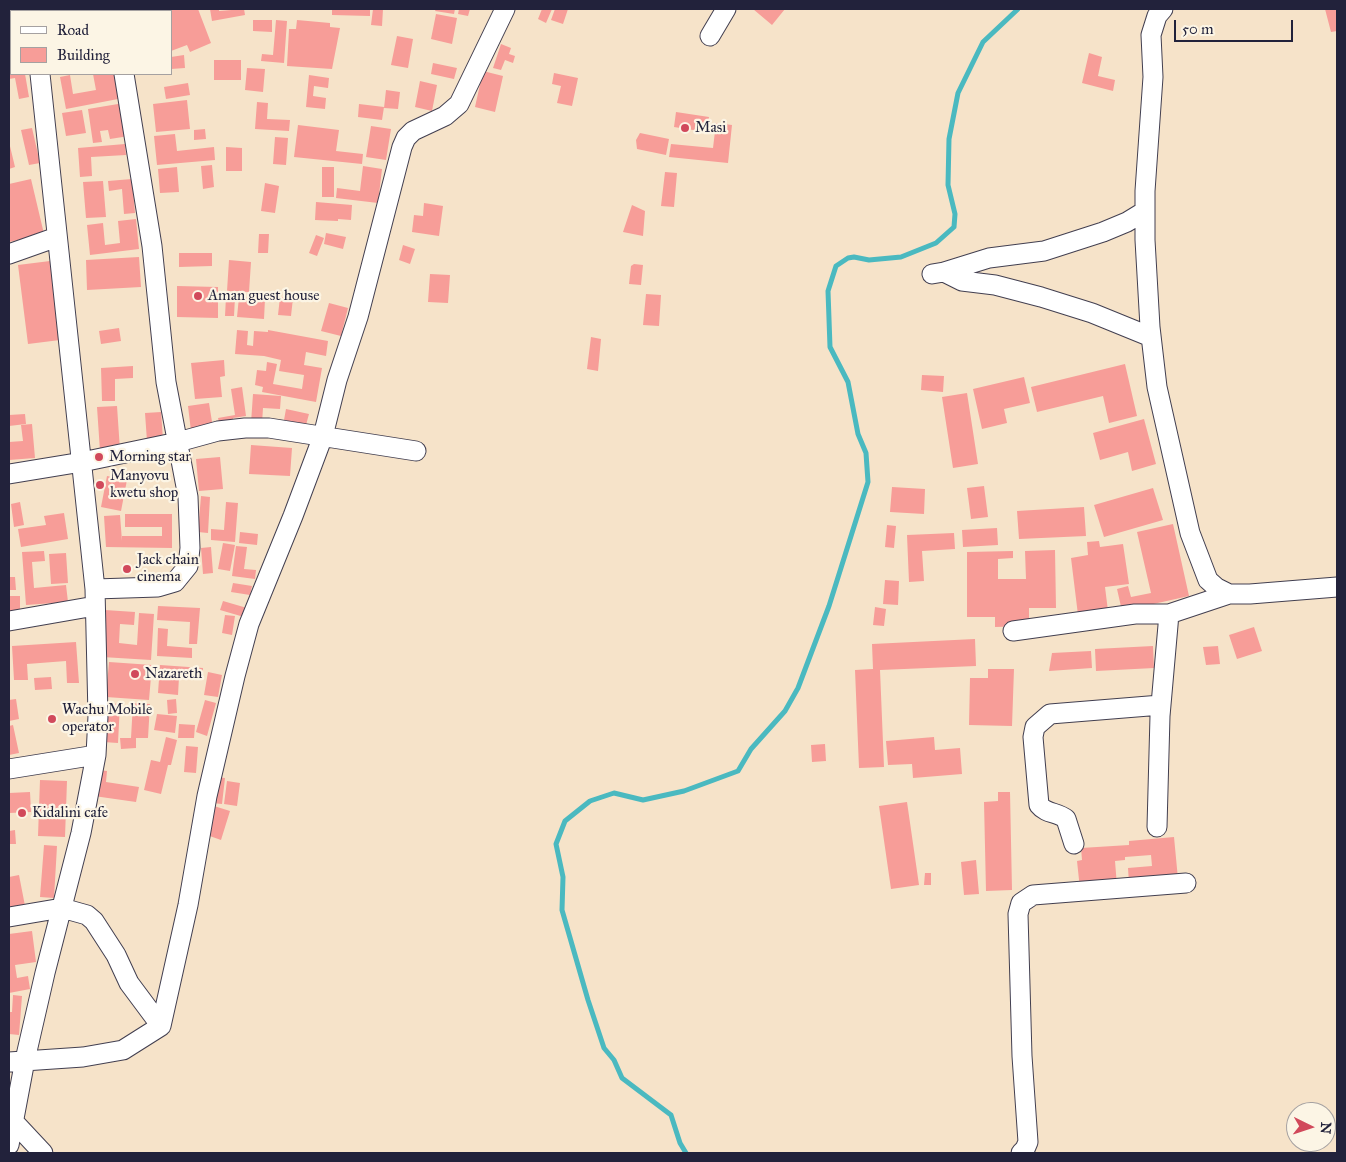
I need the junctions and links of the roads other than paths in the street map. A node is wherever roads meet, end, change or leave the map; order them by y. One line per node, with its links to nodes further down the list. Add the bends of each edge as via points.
1 (505, 9): 11 (street, via 459,104 446,116 413,131 402,147 358,318 337,380)
2 (726, 9): 4 (street)
3 (1163, 9): 7 (street, via 1157,16 1151,35 1153,77)
4 (710, 36)
5 (40, 75): 8 (street)
6 (124, 75): 12 (street, via 152,246 166,382)
7 (1145, 211): 10 (street); 10 (street, via 1127,222 1044,251 990,258 938,273 962,281 995,285 1092,313)
8 (57, 237): 9 (street); 14 (street)
9 (9, 254)
10 (1151, 337): 17 (street, via 1156,387 1190,533 1208,580)
11 (323, 436): 12 (street, via 245,428 218,431); 13 (street); 30 (street, via 249,624 208,796)
12 (178, 442): 14 (street); 18 (street, via 188,497 188,566 174,582)
13 (416, 451)
14 (82, 462): 15 (street); 18 (street)
15 (9, 474)
16 (1337, 587): 17 (street)
17 (1229, 594): 19 (street)
18 (95, 598): 20 (street); 23 (street)
19 (1170, 614): 21 (street, via 1135,614); 22 (street)
20 (9, 621)
21 (1013, 630)
22 (1161, 704): 25 (street); 26 (street, via 1050,714 1035,727 1033,737 1040,806 1066,819)
23 (96, 755): 24 (street); 28 (street)
24 (9, 769)
25 (1157, 827)
26 (1074, 844)
27 (1186, 882): 35 (street, via 1033,895 1021,903 1018,914 1022,1056 1028,1142)
28 (62, 908): 29 (street); 30 (street, via 87,915 94,921 130,983); 31 (street)
29 (9, 917)
30 (161, 1026): 31 (street, via 123,1050 82,1057)
31 (17, 1061): 32 (street)
32 (14, 1122): 33 (street); 34 (street)
33 (9, 1145)
34 (44, 1153)
35 (1021, 1153)

